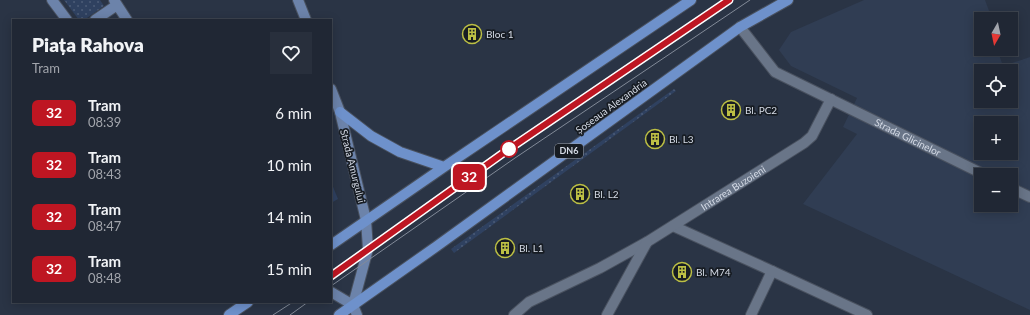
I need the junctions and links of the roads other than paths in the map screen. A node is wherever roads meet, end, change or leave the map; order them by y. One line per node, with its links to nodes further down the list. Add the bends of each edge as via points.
1 (52, 0): 6 (street)
2 (298, 0): 9 (street)
3 (691, 0): 14 (main road)
4 (788, 0): 10 (main road, Șoseaua Alexandria / DN6)
5 (115, 2): 7 (street); 8 (street)
6 (66, 19)
7 (96, 19)
8 (126, 19)
9 (306, 19)
10 (740, 27): 12 (street, via 775,72); 25 (main road, Șoseaua Alexandria / DN6)
11 (332, 95): 13 (street, Strada Amurgului)
12 (831, 99): 15 (street, Strada Glicinelor); 19 (street, Intrarea Buzoieni, via 812,136 804,143)
13 (335, 114): 14 (main road, via 400,152); 18 (street, Strada Amurgului)
14 (444, 167): 18 (main road)
15 (974, 170)
16 (1018, 191): 17 (street)
17 (1030, 197)
18 (366, 220): 21 (main road); 25 (street, Strada Amurgului, via 368,249)
19 (674, 226): 20 (street, Intrarea Buzoieni); 22 (street)
20 (648, 242): 29 (street, Intrarea Buzoieni, via 529,302); 30 (street)
21 (332, 244)
22 (772, 271): 31 (street); 32 (street)
23 (332, 293): 25 (street)
24 (247, 303): 26 (main road)
25 (353, 305): 27 (main road, DN6); 28 (street)
26 (229, 315)
27 (339, 315)
28 (357, 315)
29 (514, 315)
30 (607, 315)
31 (751, 315)
32 (867, 315)

